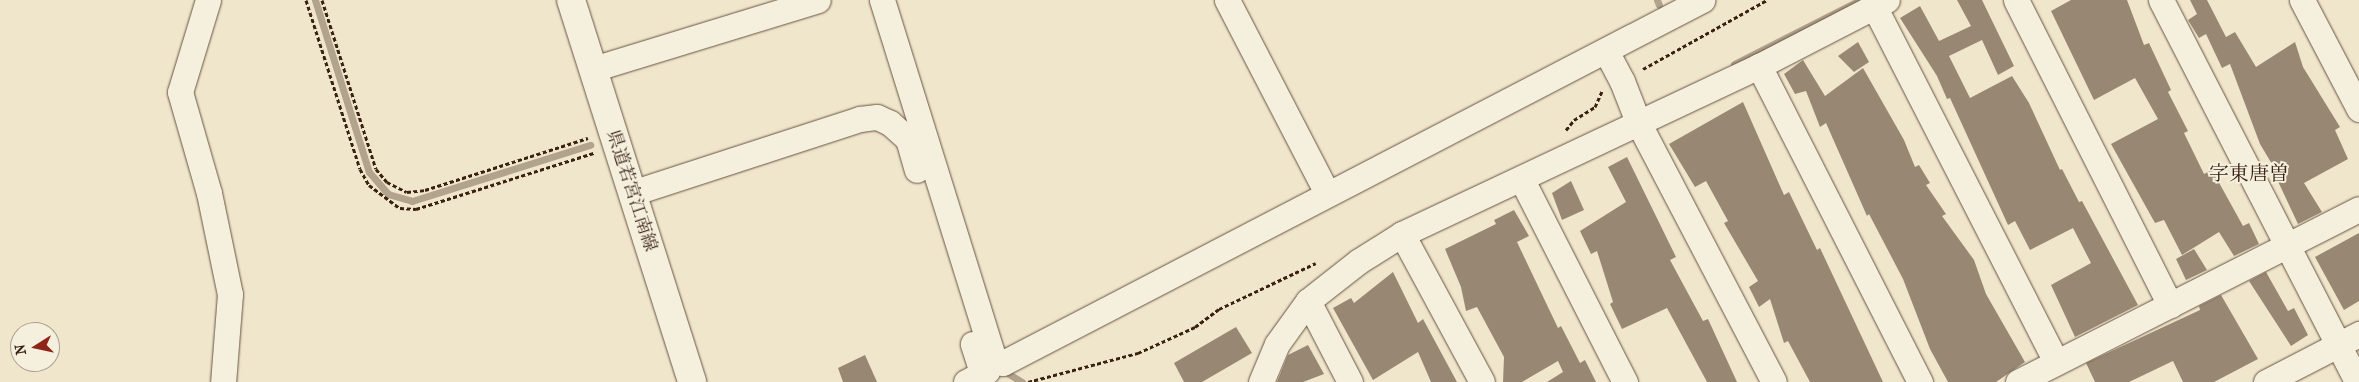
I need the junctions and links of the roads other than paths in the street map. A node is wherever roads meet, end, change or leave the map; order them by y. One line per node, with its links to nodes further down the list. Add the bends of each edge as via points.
1 (208, 0): 26 (street, via 180,92 209,193 230,294)
2 (571, 0): 13 (main road, 県道若宮江南線)
3 (818, 0): 13 (street)
4 (882, 0): 18 (street, via 993,356 1003,363)
5 (1228, 0): 18 (street)
6 (1702, 0): 11 (street)
7 (2016, 0): 23 (street)
8 (2161, 0): 21 (street)
9 (2302, 0): 14 (street)
10 (1880, 3): 12 (street); 25 (street)
11 (1606, 52): 15 (street); 18 (street)
12 (1759, 66): 15 (street); 34 (street)
13 (593, 69): 17 (main road, 県道若宮江南線)
14 (2359, 109)
15 (1638, 122): 16 (street); 33 (street)
16 (1522, 180): 20 (street); 32 (street)
17 (632, 193): 27 (main road, 県道若宮江南線); 28 (street, via 860,119 877,117 890,123 908,139 979,363 987,372)
18 (1327, 193)
19 (2359, 208): 21 (street)
20 (1402, 234): 22 (street, via 1359,261); 31 (street)
21 (2286, 247): 23 (street); 24 (street)
22 (1308, 301): 29 (street, via 1277,344); 30 (street)
23 (2170, 305): 25 (street)
24 (2349, 339): 36 (street); 37 (street)
25 (2056, 361): 35 (street)
26 (222, 382)
27 (692, 382)
28 (966, 382)
29 (1261, 382)
30 (1350, 382)
31 (1482, 382)
32 (1625, 382)
33 (1774, 382)
34 (1920, 382)
35 (2018, 382)
36 (2266, 382)
37 (2357, 382)

